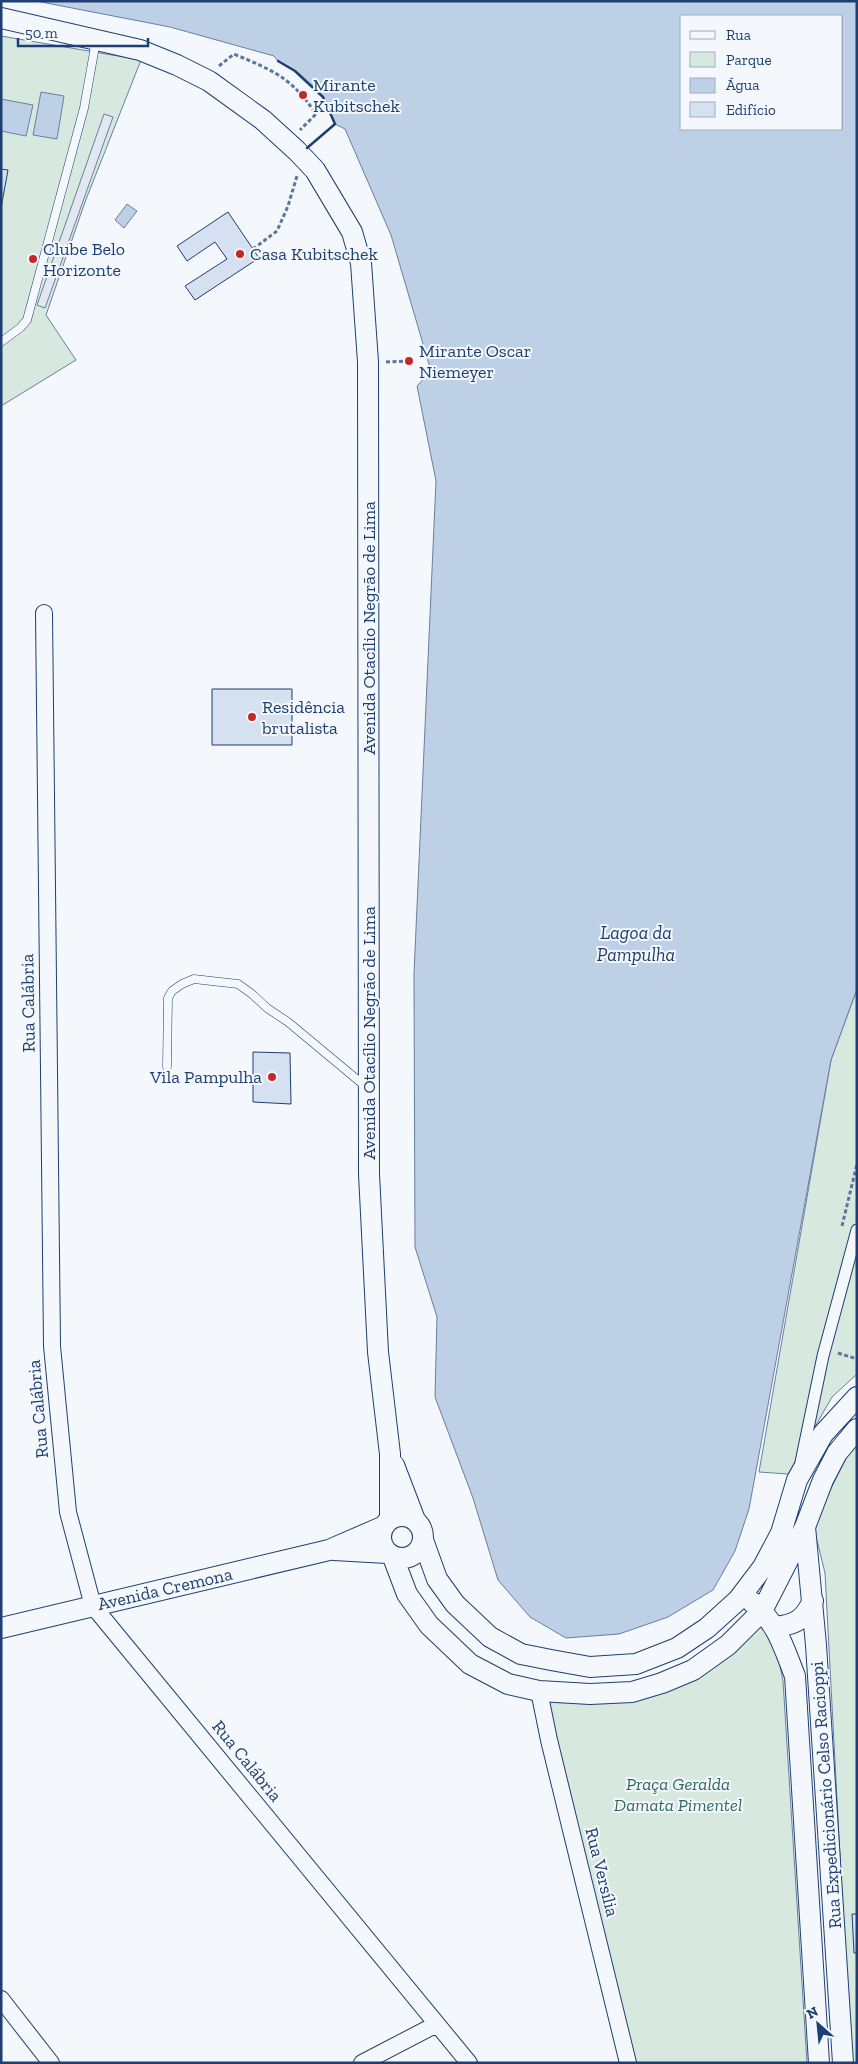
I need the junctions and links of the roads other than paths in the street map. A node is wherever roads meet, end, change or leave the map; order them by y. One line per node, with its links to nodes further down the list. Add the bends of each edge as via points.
1 (1, 18): 2 (street, Avenida Otacílio Negrão de Lima)
2 (96, 39): 3 (lane, via 84,108 27,320); 6 (street, Avenida Otacílio Negrão de Lima, via 140,50 178,65 209,81 263,120 307,162 330,194 352,232 361,263 368,362)
3 (1, 342)
4 (44, 613): 20 (street, Rua Calábria, via 52,1346 68,1512)
5 (167, 1067): 6 (lane, via 168,998 172,991 194,979 238,984)
6 (369, 1090): 10 (street, Avenida Otacílio Negrão de Lima, via 369,1174 378,1352)
7 (857, 1230): 11 (street, via 825,1349)
8 (857, 1397): 11 (street, via 823,1434)
9 (857, 1429): 14 (street, via 837,1453)
10 (390, 1454): 12 (street, Avenida Otacílio Negrão de Lima); 13 (street, Avenida Otacílio Negrão de Lima)
11 (797, 1480): 18 (street, via 781,1533)
12 (415, 1520): 13 (street, via 402,1515); 15 (street, via 422,1529)
13 (386, 1523): 16 (street, Avenida Cremona); 17 (street, via 380,1540)
14 (805, 1527): 19 (street, Rua Expedicionário Celso Racioppi); 21 (street)
15 (423, 1540): 17 (street, via 412,1556 399,1558); 18 (street, via 437,1579 455,1604 490,1637 521,1654 590,1667 636,1664 677,1648 707,1628 738,1600)
16 (329, 1550): 17 (street, Avenida Cremona); 20 (street, Avenida Cremona)
17 (390, 1555): 24 (street, via 407,1594 430,1625 470,1664 508,1684)
18 (753, 1581): 21 (street, Rua Expedicionário Celso Racioppi, via 750,1596)
19 (813, 1601): 22 (street, via 804,1617 791,1625); 25 (street, Rua Expedicionário Celso Racioppi)
20 (93, 1606): 23 (street, Avenida Cremona); 28 (street, Rua Calábria)
21 (762, 1611): 22 (street, Rua Expedicionário Celso Racioppi); 24 (street, via 728,1646 693,1670 662,1683 632,1692)
22 (776, 1627): 26 (street, Rua Expedicionário Celso Racioppi, via 795,1676)
23 (1, 1628)
24 (539, 1691): 32 (street, Rua Versília)
25 (823, 1754): 26 (street); 34 (street, Rua Expedicionário Celso Racioppi)
26 (800, 1756): 33 (street, Rua Expedicionário Celso Racioppi)
27 (1, 1999): 29 (street)
28 (438, 2024): 30 (street); 31 (street, Rua Calábria)
29 (51, 2063)
30 (362, 2063)
31 (469, 2063)
32 (628, 2063)
33 (819, 2063)
34 (843, 2063)

